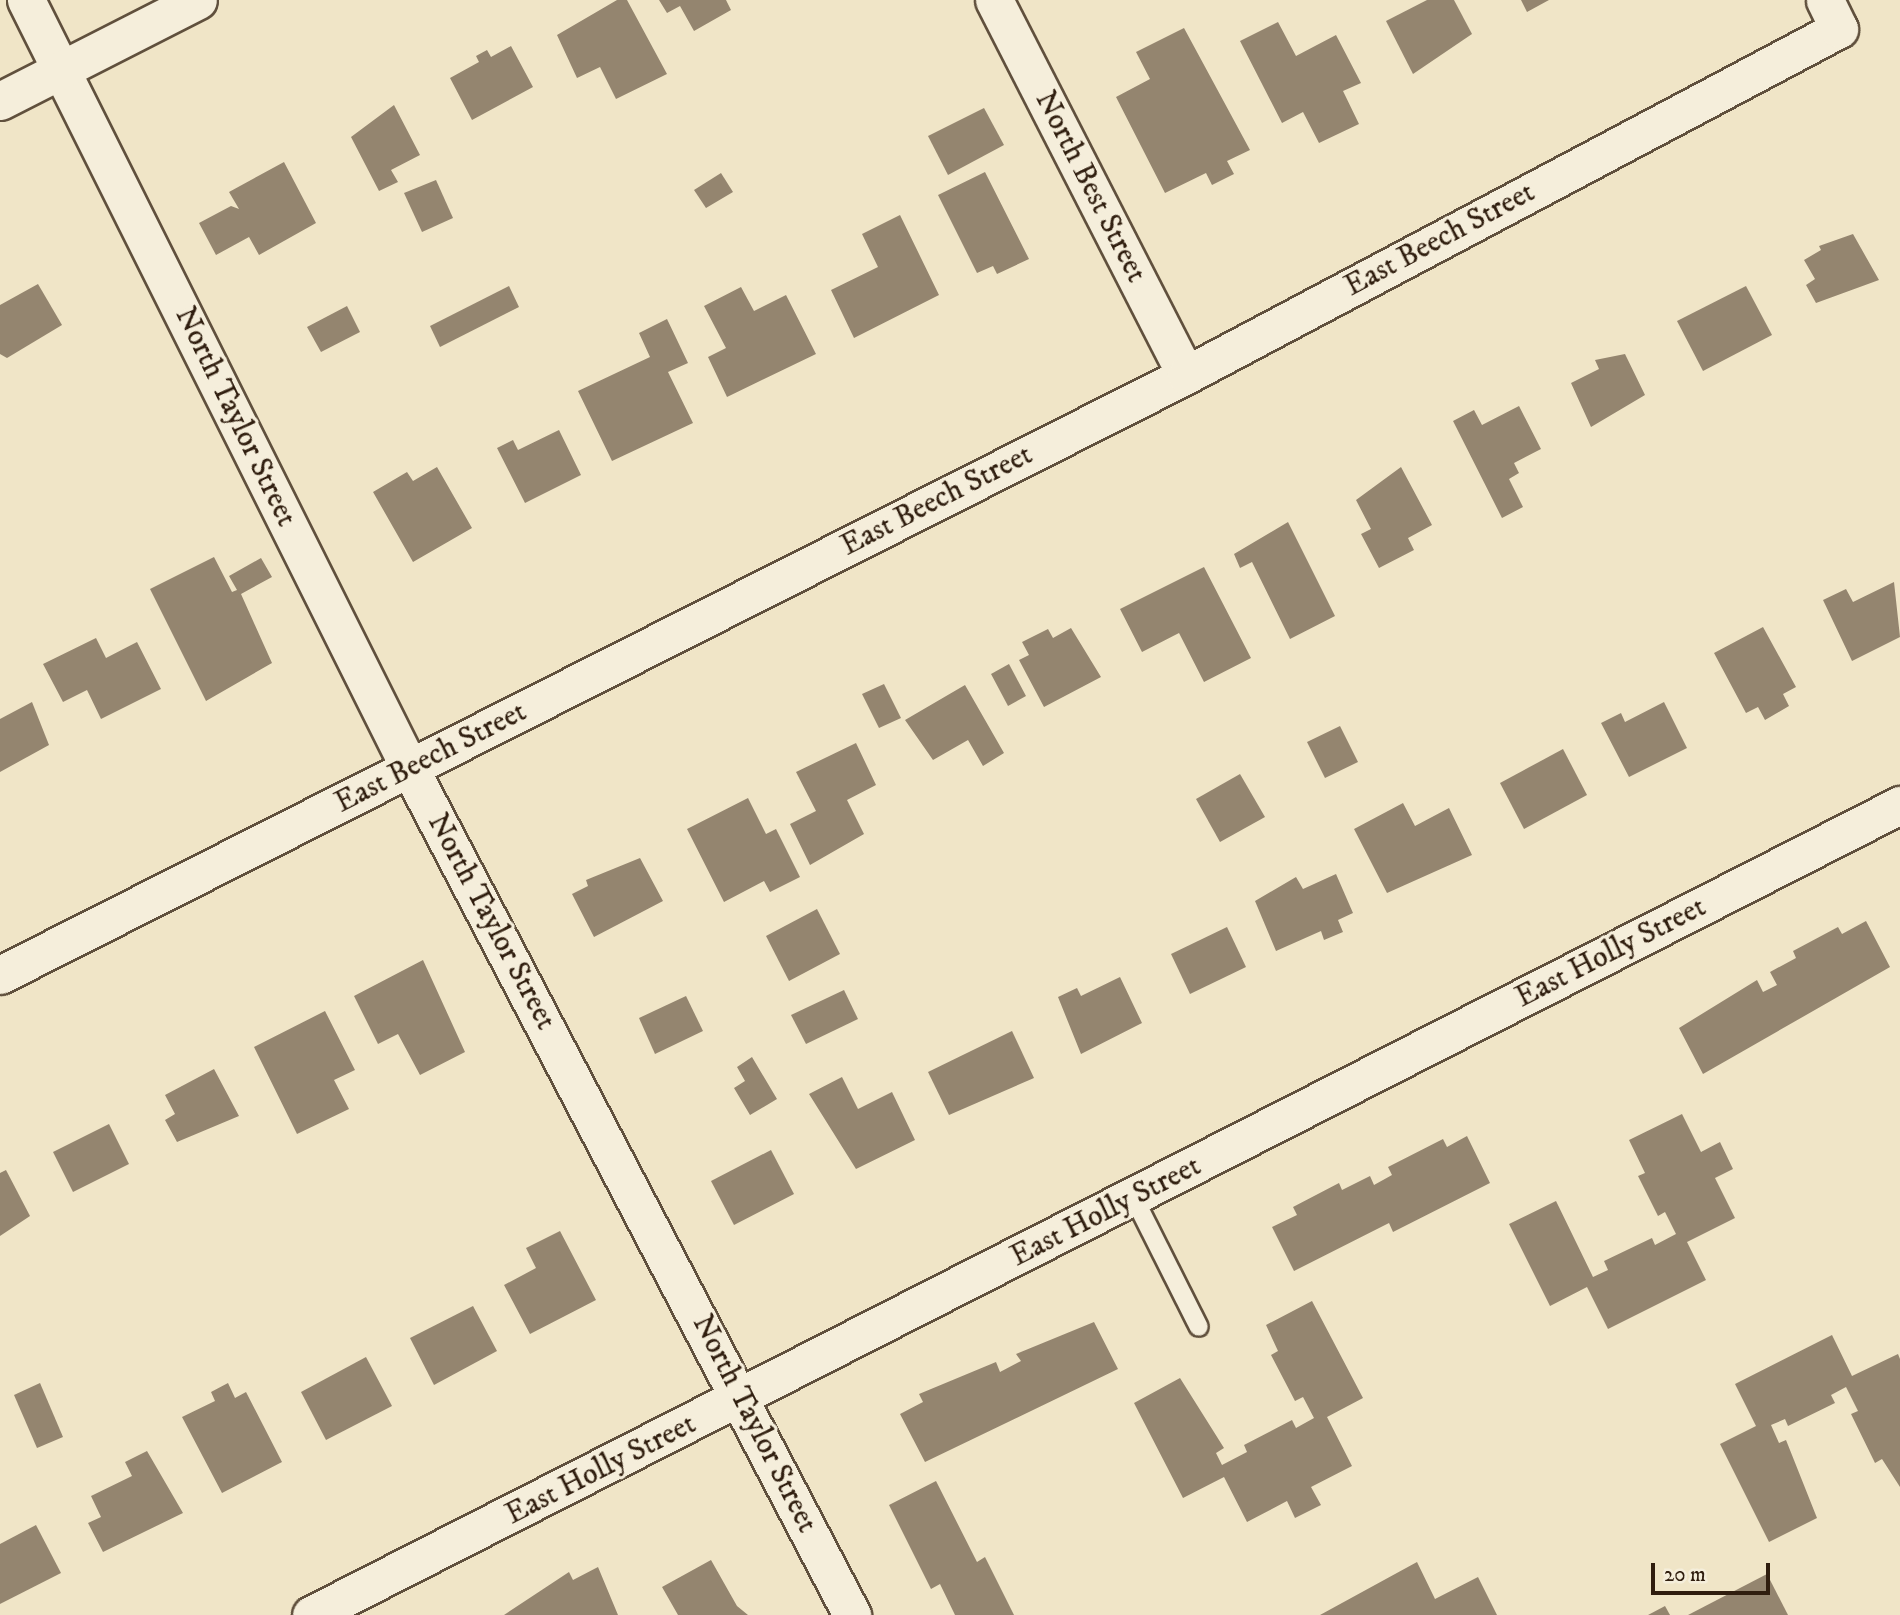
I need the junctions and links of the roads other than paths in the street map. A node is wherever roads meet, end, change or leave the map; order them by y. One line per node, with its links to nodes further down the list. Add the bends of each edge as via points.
1 (26, 0): 5 (street, North Taylor Street)
2 (198, 0): 5 (street)
3 (994, 0): 7 (street, North Best Street)
4 (1825, 0): 7 (street, East Beech Street, via 1839,29)
5 (62, 69): 6 (street); 8 (street, North Taylor Street)
6 (0, 101)
7 (1186, 375): 8 (street, East Beech Street)
8 (410, 769): 10 (street, East Beech Street); 13 (street, North Taylor Street)
9 (1900, 805): 11 (street, East Holly Street)
10 (0, 975)
11 (1134, 1198): 12 (lane); 13 (street, East Holly Street)
12 (1199, 1327)
13 (743, 1399): 14 (street, East Holly Street); 15 (street, North Taylor Street)
14 (311, 1615)
15 (852, 1615)

